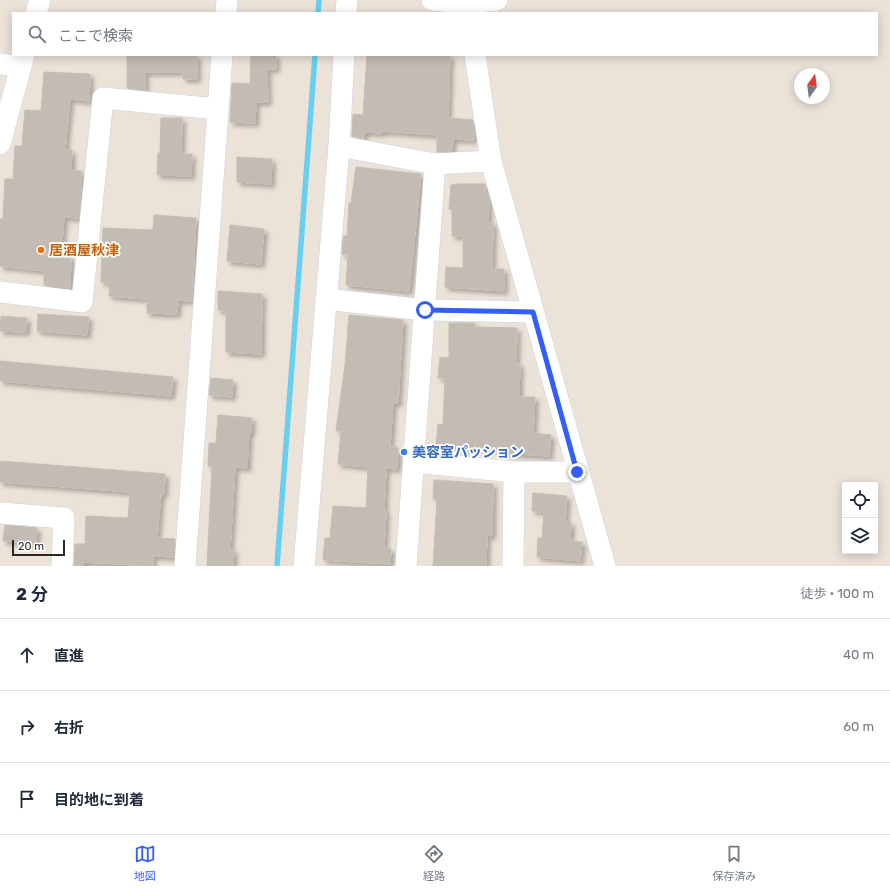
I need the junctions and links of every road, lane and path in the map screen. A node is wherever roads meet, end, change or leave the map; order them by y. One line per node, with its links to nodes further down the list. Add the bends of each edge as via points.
1 (40, 0): 7 (street)
2 (226, 0): 8 (street)
3 (347, 0): 9 (street)
4 (432, 0): 6 (street)
5 (497, 0): 6 (street)
6 (463, 4)
7 (36, 12)
8 (226, 12)
9 (346, 12)
10 (222, 56): 14 (street)
11 (344, 56): 16 (street)
12 (475, 56): 17 (street)
13 (15, 62): 15 (street)
14 (218, 109): 19 (street, via 103,98 82,302); 28 (street)
15 (0, 144)
16 (339, 146): 18 (street); 20 (street)
17 (491, 161): 18 (street); 22 (street)
18 (435, 164): 21 (street)
19 (0, 292)
20 (326, 299): 21 (street); 29 (street)
21 (425, 310): 22 (street); 23 (street)
22 (533, 312): 25 (street)
23 (414, 462): 24 (street); 30 (street)
24 (514, 472): 25 (street); 31 (street)
25 (577, 472): 32 (street)
26 (0, 513): 27 (street, via 64,518)
27 (62, 566)
28 (184, 566)
29 (304, 566)
30 (406, 566)
31 (513, 566)
32 (605, 566)

